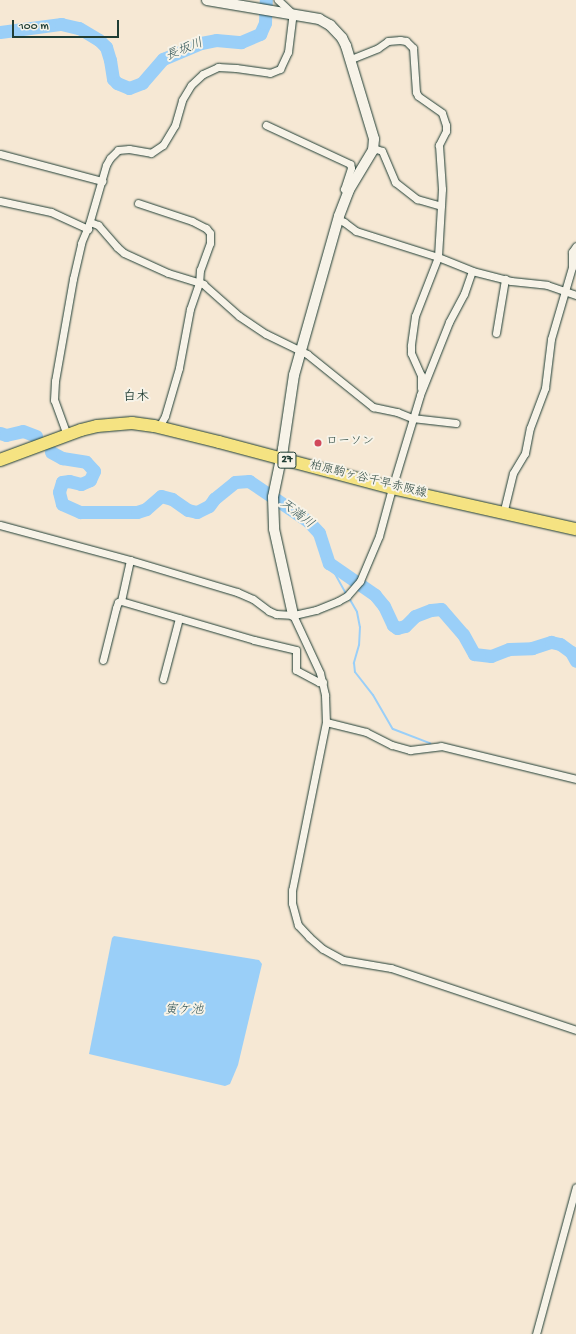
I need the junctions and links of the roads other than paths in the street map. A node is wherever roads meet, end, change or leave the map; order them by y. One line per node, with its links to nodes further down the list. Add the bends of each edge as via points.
1 (207, 0): 3 (street)
2 (278, 0): 3 (street)
3 (293, 14): 4 (street, via 319,19 330,25 342,38); 8 (street, via 288,52 280,69 270,74 218,67 203,74 191,85 182,100 172,131 163,145 151,153 118,150 106,165)
4 (351, 60): 6 (street, via 372,130); 12 (street, via 388,41 406,41 413,48 416,92 442,113 446,125 439,145)
5 (266, 125): 9 (street, via 350,164 344,189)
6 (373, 148): 9 (street); 12 (street, via 382,151 395,182 417,199)
7 (0, 154): 8 (street)
8 (102, 181): 14 (street)
9 (348, 193): 13 (street)
10 (0, 201): 14 (street, via 51,212)
11 (138, 203): 19 (street, via 192,221 210,233 210,243 200,270)
12 (441, 206): 16 (street)
13 (338, 219): 16 (street, via 356,231); 23 (street)
14 (89, 225): 19 (street, via 98,225 124,253 168,273); 28 (street, via 81,243 72,279 54,394)
15 (576, 246): 20 (street, via 572,252 572,267)
16 (438, 257): 17 (street); 24 (street, via 415,316 411,346 411,353 421,375)
17 (472, 271): 18 (street); 24 (street)
18 (505, 279): 20 (street, via 547,285); 22 (street)
19 (199, 283): 23 (street, via 226,307 266,334); 27 (street, via 190,309 179,368 165,416)
20 (565, 291): 21 (street); 32 (street, via 551,340 545,388 530,428 525,453 514,473)
21 (576, 295)
22 (496, 333)
23 (301, 350): 25 (street, via 373,407); 29 (street)
24 (420, 394): 25 (street)
25 (412, 418): 26 (street); 31 (street)
26 (456, 423)
27 (159, 427): 28 (main road, 柏原駒ヶ谷千早赤阪線 / 27, via 132,423 114,424); 29 (main road, 柏原駒ヶ谷千早赤阪線 / 27)
28 (67, 435): 30 (main road, 柏原駒ヶ谷千早赤阪線 / 27)
29 (280, 459): 31 (main road, 柏原駒ヶ谷千早赤阪線 / 27); 37 (street, via 272,520)
30 (0, 460)
31 (392, 488): 32 (main road, 柏原駒ヶ谷千早赤阪線 / 27); 37 (street, via 379,536 360,581 353,590 347,596 325,607)
32 (503, 514): 34 (main road, 柏原駒ヶ谷千早赤阪線 / 27)
33 (0, 525): 35 (street)
34 (576, 530)
35 (130, 560): 36 (street); 37 (street, via 237,592 276,614)
36 (121, 601): 38 (street); 39 (street, via 116,608)
37 (293, 615): 41 (street)
38 (179, 618): 40 (street); 41 (street, via 296,650 296,670)
39 (103, 660)
40 (163, 679)
41 (323, 682): 42 (street)
42 (326, 722): 43 (street, via 366,732 392,745 410,750 441,746); 44 (street, via 292,898 294,916 305,933 323,949 343,960 391,968)
43 (576, 779)
44 (576, 1030)
45 (575, 1192): 46 (street)
46 (536, 1334)

